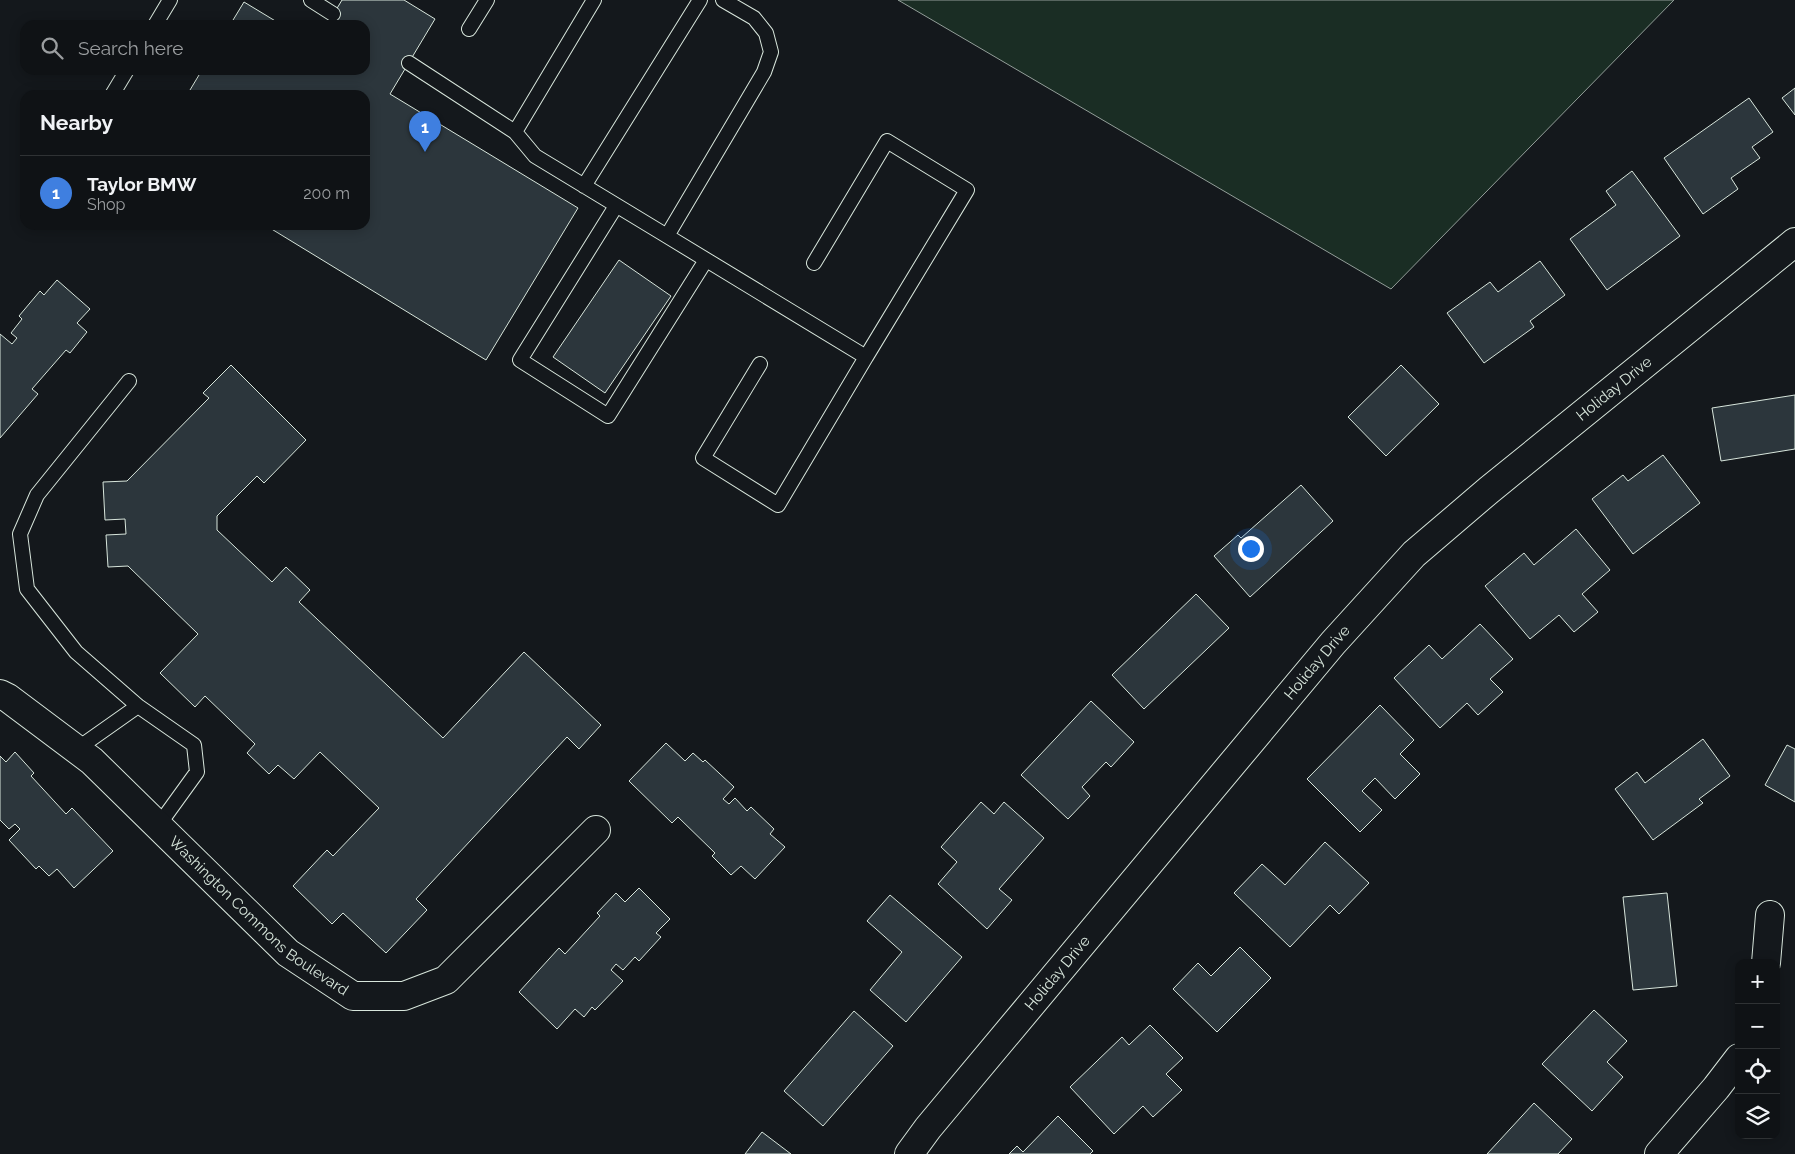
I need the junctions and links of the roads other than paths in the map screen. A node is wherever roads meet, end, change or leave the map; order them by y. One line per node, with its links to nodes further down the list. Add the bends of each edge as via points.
1 (170, 0): 8 (lane)
2 (311, 0): 7 (lane)
3 (487, 0): 9 (lane)
4 (594, 0): 13 (lane)
5 (700, 0): 14 (lane)
6 (723, 0): 16 (lane, via 754,18 766,33 771,52 764,72)
7 (333, 14)
8 (158, 20)
9 (469, 29)
10 (409, 63): 13 (lane)
11 (124, 75): 12 (lane)
12 (115, 90)
13 (515, 132): 14 (lane, via 535,156)
14 (584, 186): 15 (lane)
15 (616, 206): 16 (lane); 18 (lane, via 520,360 608,416)
16 (667, 236): 18 (lane)
17 (1795, 242): 31 (street, Holiday Drive, via 1414,554 1327,651)
18 (706, 260): 20 (lane)
19 (814, 263): 20 (lane, via 887,142 967,190)
20 (866, 357): 21 (lane, via 778,505 703,458)
21 (760, 364)
22 (130, 381): 24 (lane, via 37,495 20,534 27,589 76,652)
23 (0, 694): 25 (street, Washington Commons Boulevard)
24 (138, 706): 25 (lane); 26 (lane, via 194,745 197,772)
25 (77, 749): 26 (street, Washington Commons Boulevard)
26 (158, 826): 27 (street, Washington Commons Boulevard, via 288,953 353,996 404,996 446,980)
27 (596, 830)
28 (1770, 915): 29 (street)
29 (1766, 959)
30 (1735, 1063): 32 (street)
31 (909, 1154)
32 (1659, 1154)

